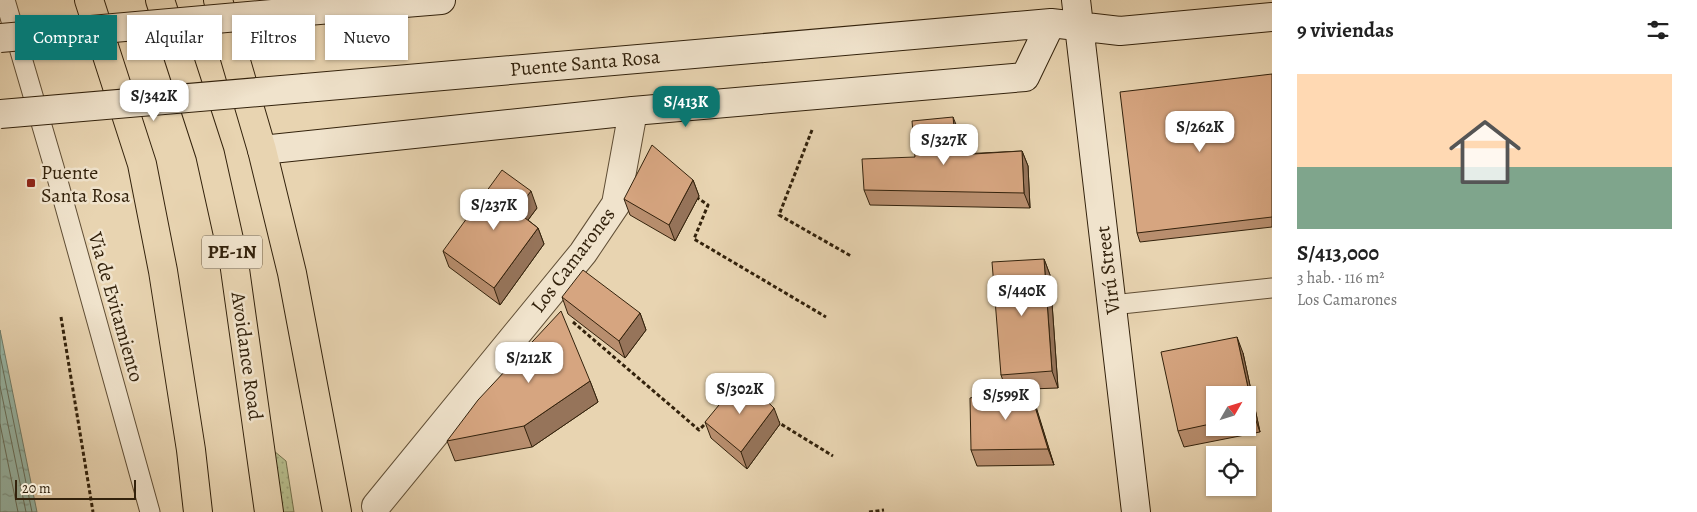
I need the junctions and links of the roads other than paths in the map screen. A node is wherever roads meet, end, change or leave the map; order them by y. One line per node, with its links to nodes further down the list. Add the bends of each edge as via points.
1 (5, 0): 17 (lane, Via de Evitamiento)
2 (89, 0): 18 (highway, via 142,164 165,280)
3 (160, 0): 19 (highway, Avoidance Road / PE-1N, via 210,154 234,262)
4 (218, 0): 13 (highway)
5 (440, 0): 10 (main road, bridge)
6 (1076, 0): 9 (main road, Virú Street)
7 (1272, 17): 9 (main road, Puente Santa Rosa, via 1120,31)
8 (1051, 23): 9 (main road, Puente Santa Rosa); 11 (main road, via 1025,77); 12 (main road, Puente Santa Rosa, bridge)
9 (1080, 27): 15 (main road, Virú Street)
10 (0, 38)
11 (633, 111): 13 (main road); 16 (main road, Los Camarones, via 616,204 583,253)
12 (0, 114)
13 (262, 150): 20 (highway, via 292,273)
14 (1272, 288): 15 (lane)
15 (1112, 305): 21 (main road, Virú Street)
16 (376, 506)
17 (150, 512)
18 (198, 512)
19 (269, 512)
20 (336, 512)
21 (1136, 512)

